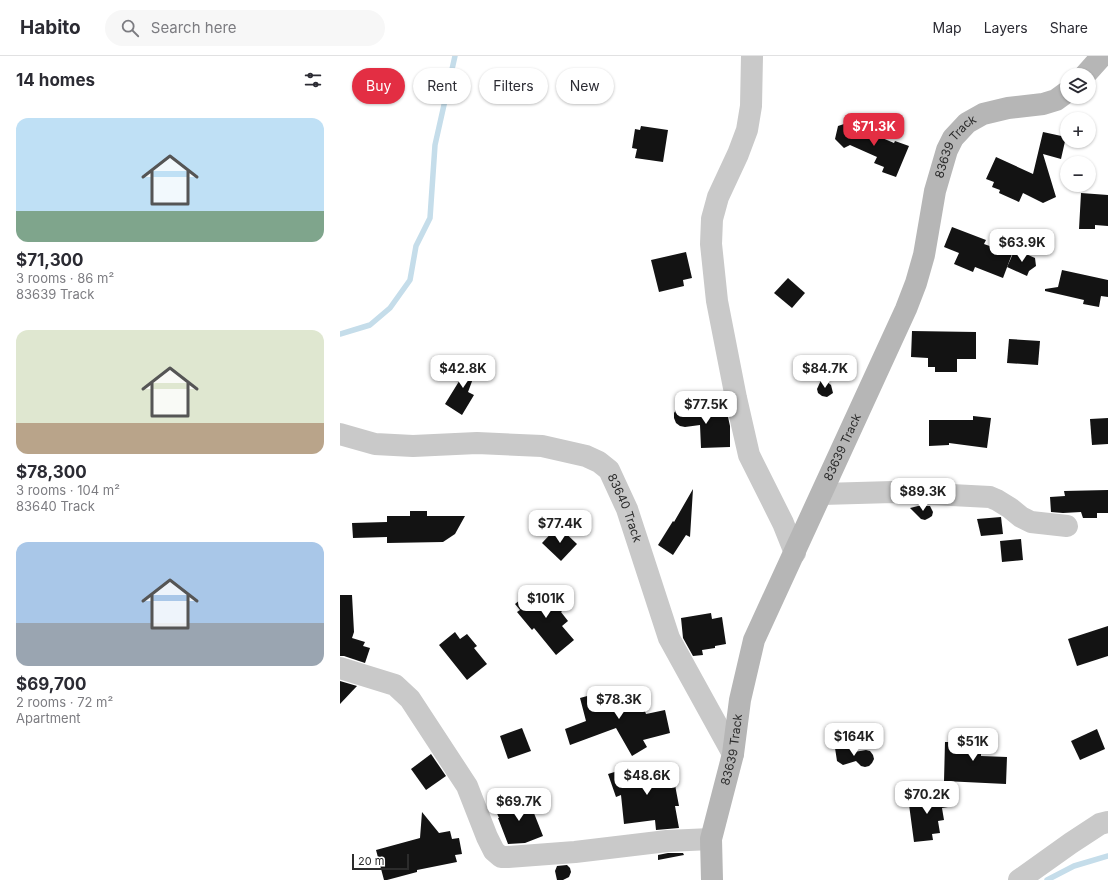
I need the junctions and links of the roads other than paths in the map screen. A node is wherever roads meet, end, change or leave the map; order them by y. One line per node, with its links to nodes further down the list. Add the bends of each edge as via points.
1 (752, 56): 8 (street, via 751,106 747,130 716,204 710,244 717,301 749,455)
2 (1102, 56): 3 (street)
3 (1091, 68)
4 (1060, 97): 6 (street, 83639 Track, via 1043,104 983,114 967,124 953,138 935,191 924,255 916,283)
5 (340, 434): 10 (street, 83640 Track, via 375,444 413,446 477,443 542,446 586,456 609,470 627,509 669,638)
6 (822, 494): 7 (street, via 893,492 990,497 1031,522); 8 (street, 83639 Track)
7 (1067, 526)
8 (795, 553): 10 (street, 83639 Track, via 754,640 740,700)
9 (340, 668): 12 (street, via 395,685 410,700 467,786 487,837 494,851 502,857)
10 (732, 754): 12 (street, 83639 Track)
11 (1108, 822): 14 (street, via 1100,824)
12 (711, 839): 13 (street, 83639 Track)
13 (712, 880)
14 (1018, 880)

